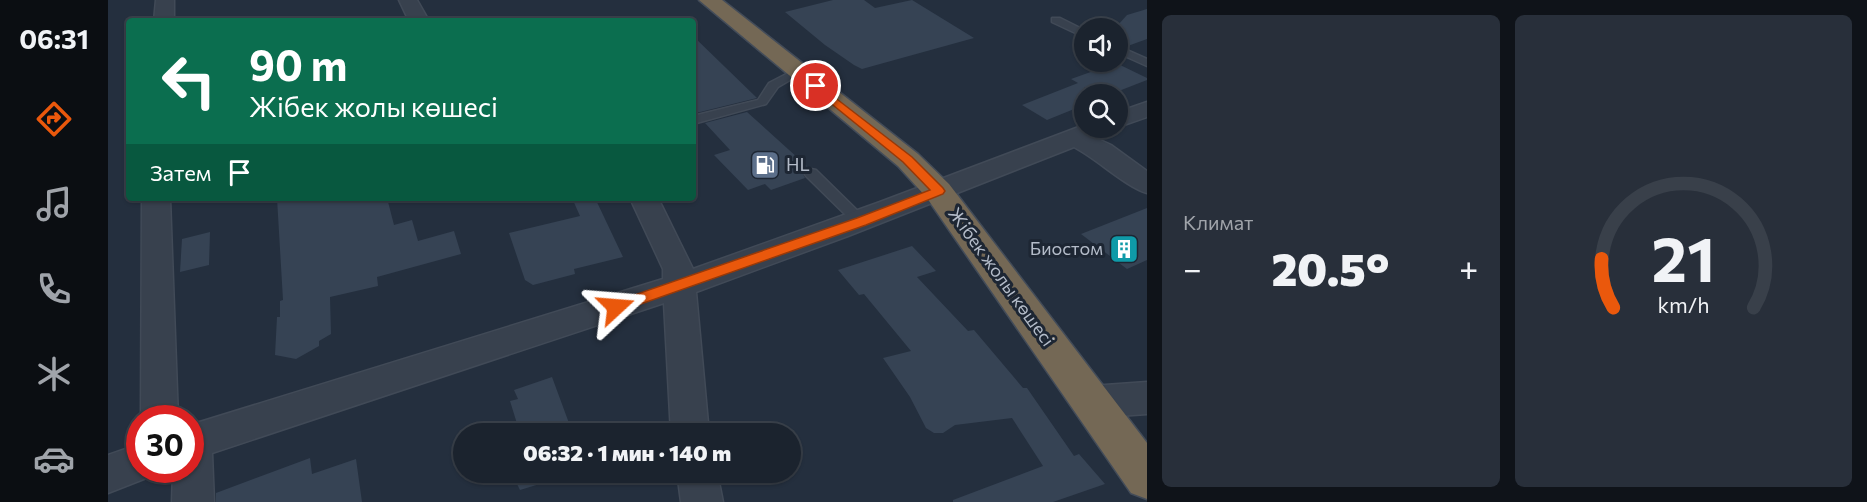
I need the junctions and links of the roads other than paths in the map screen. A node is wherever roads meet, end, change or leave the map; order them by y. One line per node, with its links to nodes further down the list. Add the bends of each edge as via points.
1 (165, 0): 4 (street)
2 (408, 0): 5 (street)
3 (709, 0): 10 (highway, Жібек жолы көшесі)
4 (164, 18)
5 (417, 18)
6 (1056, 20): 7 (lane)
7 (1074, 29)
8 (1128, 54): 9 (lane)
9 (1147, 63)
10 (798, 71): 13 (lane, via 773,85 762,102); 18 (highway, Жібек жолы көшесі, via 908,160)
11 (1147, 109): 12 (street)
12 (1128, 116)
13 (696, 119)
14 (1074, 137): 18 (street)
15 (1076, 138): 17 (street)
16 (811, 173): 21 (lane)
17 (1147, 184)
18 (938, 191): 21 (street); 24 (highway, Жібек жолы көшесі)
19 (156, 201): 25 (street)
20 (645, 201): 22 (street, via 678,268)
21 (861, 222): 22 (street)
22 (678, 286): 26 (street); 27 (street)
23 (1147, 398): 24 (street)
24 (1091, 402): 30 (highway, Жібек жолы көшесі)
25 (160, 405)
26 (689, 423)
27 (204, 439)
28 (126, 467): 29 (street)
29 (108, 474)
30 (1147, 478)
31 (193, 483): 33 (street)
32 (699, 483): 34 (street)
33 (193, 502)
34 (702, 502)

